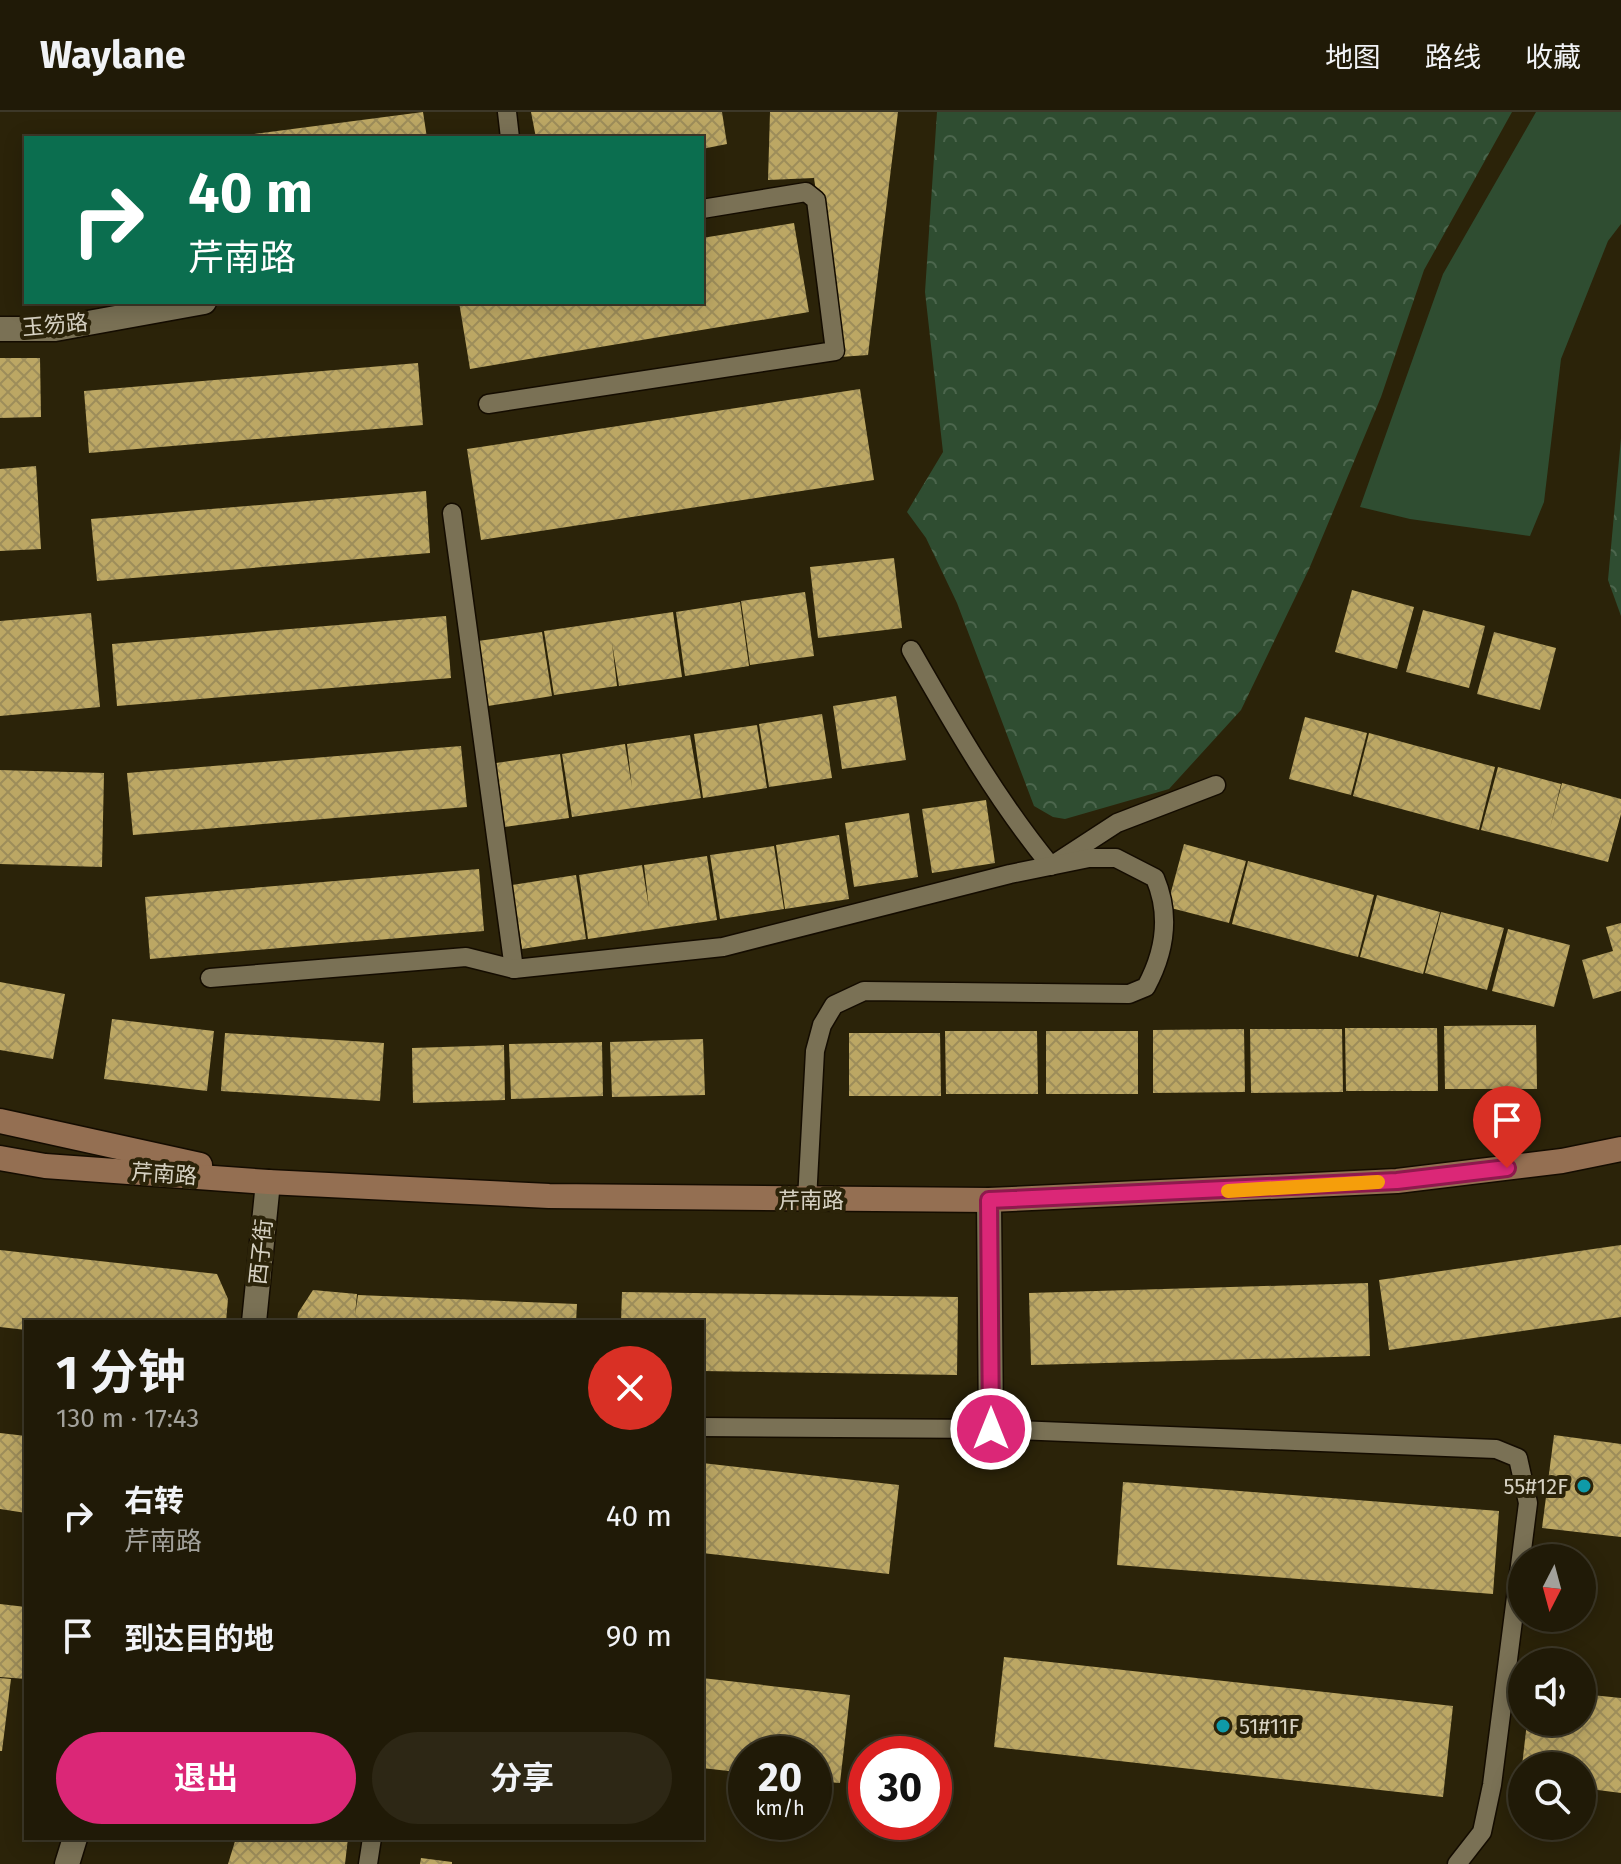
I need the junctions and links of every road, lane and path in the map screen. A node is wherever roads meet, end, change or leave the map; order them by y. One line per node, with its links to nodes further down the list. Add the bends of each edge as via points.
1 (507, 112): 2 (lane)
2 (510, 136)
3 (704, 209): 6 (lane, via 806,192 816,200 835,351)
4 (193, 304): 5 (street, 玉笏路, via 55,329)
5 (0, 329)
6 (488, 404)
7 (452, 513): 11 (lane)
8 (911, 650): 10 (lane, via 974,759)
9 (1216, 785): 10 (lane, via 1117,823)
10 (1051, 866): 11 (lane, via 723,947); 17 (lane, via 1116,858 1155,878 1166,905 1158,963 1146,987 1129,994 864,991 834,1005 815,1051)
11 (514, 969): 12 (lane, via 466,957)
12 (210, 978)
13 (0, 1121): 16 (main road)
14 (1621, 1149): 18 (main road, 芹南路, via 1397,1181)
15 (0, 1158): 16 (main road, 芹南路)
16 (268, 1182): 17 (main road, 芹南路, via 549,1196); 19 (street, 西子街)
17 (807, 1200): 18 (main road, 芹南路)
18 (989, 1200): 21 (street)
19 (254, 1320)
20 (704, 1427): 21 (lane)
21 (991, 1429): 26 (lane, via 1496,1449 1518,1458 1528,1503 1492,1785 1482,1832)
22 (74, 1840): 24 (street)
23 (372, 1840): 25 (lane)
24 (67, 1864)
25 (368, 1864)
26 (1457, 1864)

